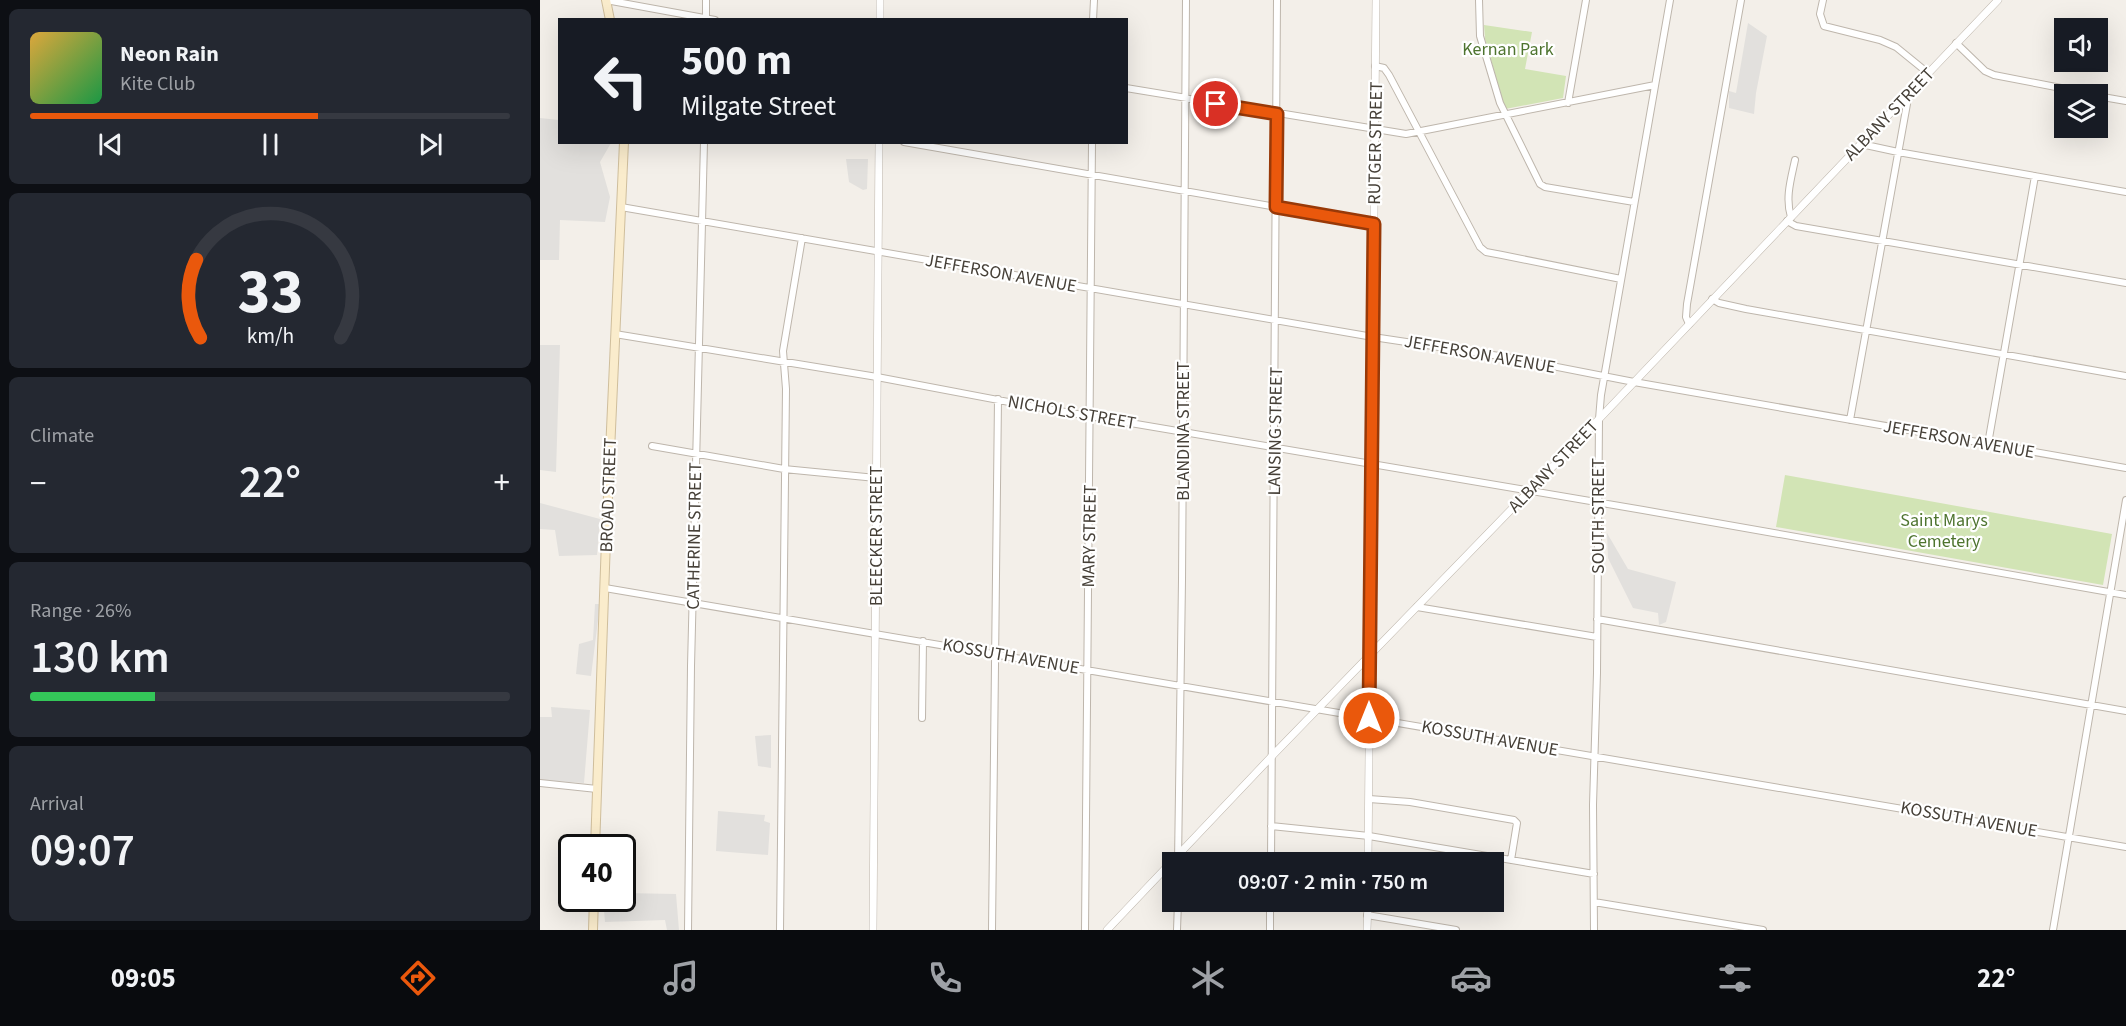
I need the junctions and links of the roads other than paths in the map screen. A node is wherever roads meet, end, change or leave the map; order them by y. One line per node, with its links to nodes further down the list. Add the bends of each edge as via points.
1 (606, 0): 14 (main road); 15 (street)
2 (706, 0): 16 (street)
3 (880, 0): 17 (street)
4 (1094, 0): 18 (street)
5 (1186, 0): 26 (street, BLANDINA STREET)
6 (1277, 0): 30 (street, LANSING STREET)
7 (1376, 0): 20 (street, RUTGER STREET)
8 (1479, 0): 31 (street, via 1480,36)
9 (1586, 0): 29 (street)
10 (1670, 0): 22 (street, SOUTH STREET)
11 (1740, 0): 62 (street, via 1687,304)
12 (1823, 0): 21 (street, via 1824,26 1896,46)
13 (1998, 0): 19 (street, ALBANY STREET)
14 (610, 18)
15 (701, 18)
16 (706, 18)
17 (880, 18)
18 (1093, 18)
19 (1956, 43): 21 (street, ALBANY STREET); 23 (street, via 1985,71)
20 (1375, 66): 32 (street, RUTGER STREET); 33 (street, via 1384,68 1389,75)
21 (1928, 73): 25 (street, ALBANY STREET)
22 (1655, 85): 29 (street); 46 (street, SOUTH STREET)
23 (2054, 87)
24 (1128, 88): 26 (street)
25 (1906, 97): 39 (street, ALBANY STREET); 40 (street)
26 (1185, 98): 30 (street); 44 (street, BLANDINA STREET)
27 (2108, 98): 28 (street)
28 (2126, 101)
29 (1568, 103): 31 (street)
30 (1277, 114): 32 (street); 48 (street, LANSING STREET)
31 (1505, 115): 33 (street); 46 (street, via 1540,184)
32 (1375, 129): 33 (street); 51 (street, RUTGER STREET)
33 (1419, 133): 56 (street, via 1486,252)
34 (624, 144): 47 (main road, BROAD STREET)
35 (704, 144): 50 (street, CATHERINE STREET)
36 (879, 144): 54 (street, BLEECKER STREET)
37 (915, 144): 42 (street)
38 (1092, 144): 42 (street, MARY STREET)
39 (1861, 144): 40 (street); 49 (street, ALBANY STREET)
40 (1898, 152): 43 (street); 53 (street)
41 (1795, 160): 49 (street, via 1788,194)
42 (1092, 175): 44 (street); 58 (street, MARY STREET)
43 (2035, 176): 45 (street); 55 (street)
44 (1185, 191): 48 (street); 60 (street, BLANDINA STREET)
45 (2126, 192)
46 (1634, 202): 56 (street, SOUTH STREET)
47 (621, 207): 50 (street, JEFFERSON AVENUE); 64 (main road, BROAD STREET)
48 (1276, 207): 51 (street); 61 (street, LANSING STREET)
49 (1789, 219): 53 (street, via 1796,226); 59 (street, ALBANY STREET)
50 (702, 222): 52 (street, JEFFERSON AVENUE); 66 (street, CATHERINE STREET)
51 (1374, 224): 65 (street, RUTGER STREET)
52 (802, 238): 54 (street, JEFFERSON AVENUE); 68 (street)
53 (1881, 241): 55 (street); 63 (street)
54 (878, 251): 58 (street, JEFFERSON AVENUE); 71 (street, BLEECKER STREET)
55 (2019, 265): 57 (street); 67 (street)
56 (1621, 279): 69 (street, SOUTH STREET)
57 (2126, 283)
58 (1091, 288): 60 (street, JEFFERSON AVENUE); 74 (street, MARY STREET)
59 (1712, 298): 62 (street, ALBANY STREET); 63 (street, via 1746,309)
60 (1184, 304): 61 (street, JEFFERSON AVENUE); 77 (street, BLANDINA STREET)
61 (1276, 320): 65 (street, JEFFERSON AVENUE); 80 (street, LANSING STREET)
62 (1689, 324): 72 (street, ALBANY STREET)
63 (1867, 330): 67 (street); 76 (street)
64 (615, 334): 66 (street, NICHOLS STREET); 89 (main road, BROAD STREET)
65 (1373, 337): 69 (street, JEFFERSON AVENUE); 82 (street, RUTGER STREET)
66 (698, 348): 68 (street, NICHOLS STREET); 81 (street, CATHERINE STREET)
67 (2003, 355): 70 (street); 78 (street)
68 (783, 363): 71 (street, NICHOLS STREET); 84 (street)
69 (1604, 376): 72 (street, JEFFERSON AVENUE); 75 (street, SOUTH STREET)
70 (2126, 376)
71 (877, 377): 73 (street, NICHOLS STREET); 85 (street, BLEECKER STREET)
72 (1634, 382): 75 (street, ALBANY STREET); 76 (street, JEFFERSON AVENUE)
73 (998, 399): 74 (street, NICHOLS STREET); 99 (street)
74 (1090, 415): 77 (street, NICHOLS STREET); 101 (street, MARY STREET)
75 (1599, 419): 86 (street, ALBANY STREET); 88 (street, SOUTH STREET)
76 (1851, 420): 78 (street, JEFFERSON AVENUE)
77 (1182, 430): 80 (street, NICHOLS STREET); 102 (street, BLANDINA STREET)
78 (1988, 444): 83 (street, JEFFERSON AVENUE)
79 (652, 446): 81 (street)
80 (1275, 446): 82 (street, NICHOLS STREET); 103 (street, LANSING STREET)
81 (695, 454): 84 (street); 92 (street, CATHERINE STREET)
82 (1372, 463): 86 (street, NICHOLS STREET); 100 (street, RUTGER STREET)
83 (2126, 468)
84 (784, 469): 85 (street); 94 (street)
85 (876, 478): 96 (street, BLEECKER STREET)
86 (1528, 491): 88 (street, NICHOLS STREET); 93 (street, ALBANY STREET)
87 (2126, 500): 90 (street)
88 (1597, 503): 90 (street, NICHOLS STREET); 95 (street, SOUTH STREET)
89 (605, 588): 92 (street, KOSSUTH AVENUE); 112 (main road, BROAD STREET)
90 (2110, 592): 91 (street, NICHOLS STREET); 104 (street)
91 (2126, 595)
92 (693, 603): 94 (street, KOSSUTH AVENUE); 133 (street, CATHERINE STREET)
93 (1417, 607): 97 (street); 100 (street, ALBANY STREET)
94 (782, 618): 96 (street, KOSSUTH AVENUE); 134 (street)
95 (1597, 619): 97 (street, SOUTH STREET); 104 (street)
96 (875, 633): 98 (street, KOSSUTH AVENUE); 135 (street, BLEECKER STREET)
97 (1597, 637): 110 (street, SOUTH STREET)
98 (923, 641): 99 (street, KOSSUTH AVENUE); 107 (street)
99 (994, 654): 101 (street, KOSSUTH AVENUE); 136 (street)
100 (1370, 656): 105 (street, ALBANY STREET); 108 (street, RUTGER STREET)
101 (1088, 669): 102 (street, KOSSUTH AVENUE); 137 (street, MARY STREET)
102 (1180, 685): 103 (street, KOSSUTH AVENUE); 119 (street, BLANDINA STREET)
103 (1273, 702): 105 (street, KOSSUTH AVENUE); 109 (street, LANSING STREET)
104 (2091, 705): 106 (street); 117 (street)
105 (1318, 709): 108 (street, KOSSUTH AVENUE); 109 (street, ALBANY STREET)
106 (2126, 711)
107 (922, 718)
108 (1369, 718): 110 (street, KOSSUTH AVENUE); 113 (street, RUTGER STREET)
109 (1272, 756): 114 (street, LANSING STREET); 120 (street, ALBANY STREET)
110 (1595, 756): 117 (street, KOSSUTH AVENUE); 124 (street, SOUTH STREET)
111 (540, 783): 112 (street)
112 (597, 789): 115 (main road, BROAD STREET)
113 (1369, 799): 116 (street, RUTGER STREET); 123 (street, via 1514,820 1517,823)
114 (1271, 826): 116 (street); 121 (street, LANSING STREET)
115 (595, 834)
116 (1369, 836): 122 (street, RUTGER STREET); 123 (street)
117 (2069, 837): 118 (street, KOSSUTH AVENUE); 145 (street)
118 (2126, 847)
119 (1178, 852)
120 (1184, 852)
121 (1271, 852)
122 (1368, 852)
123 (1511, 860): 124 (street)
124 (1594, 874): 126 (street, SOUTH STREET)
125 (1162, 875): 138 (street, ALBANY STREET)
126 (1594, 902): 143 (street, SOUTH STREET); 144 (street)
127 (594, 912): 132 (main road)
128 (1178, 912): 139 (street)
129 (1270, 912): 140 (street)
130 (1367, 912): 131 (street)
131 (1367, 915): 141 (street); 142 (street)
132 (593, 930)
133 (688, 930)
134 (780, 930)
135 (873, 930)
136 (992, 930)
137 (1085, 930)
138 (1107, 930)
139 (1177, 930)
140 (1270, 930)
141 (1367, 930)
142 (1456, 930)
143 (1594, 930)
144 (1763, 930)
145 (2053, 930)

